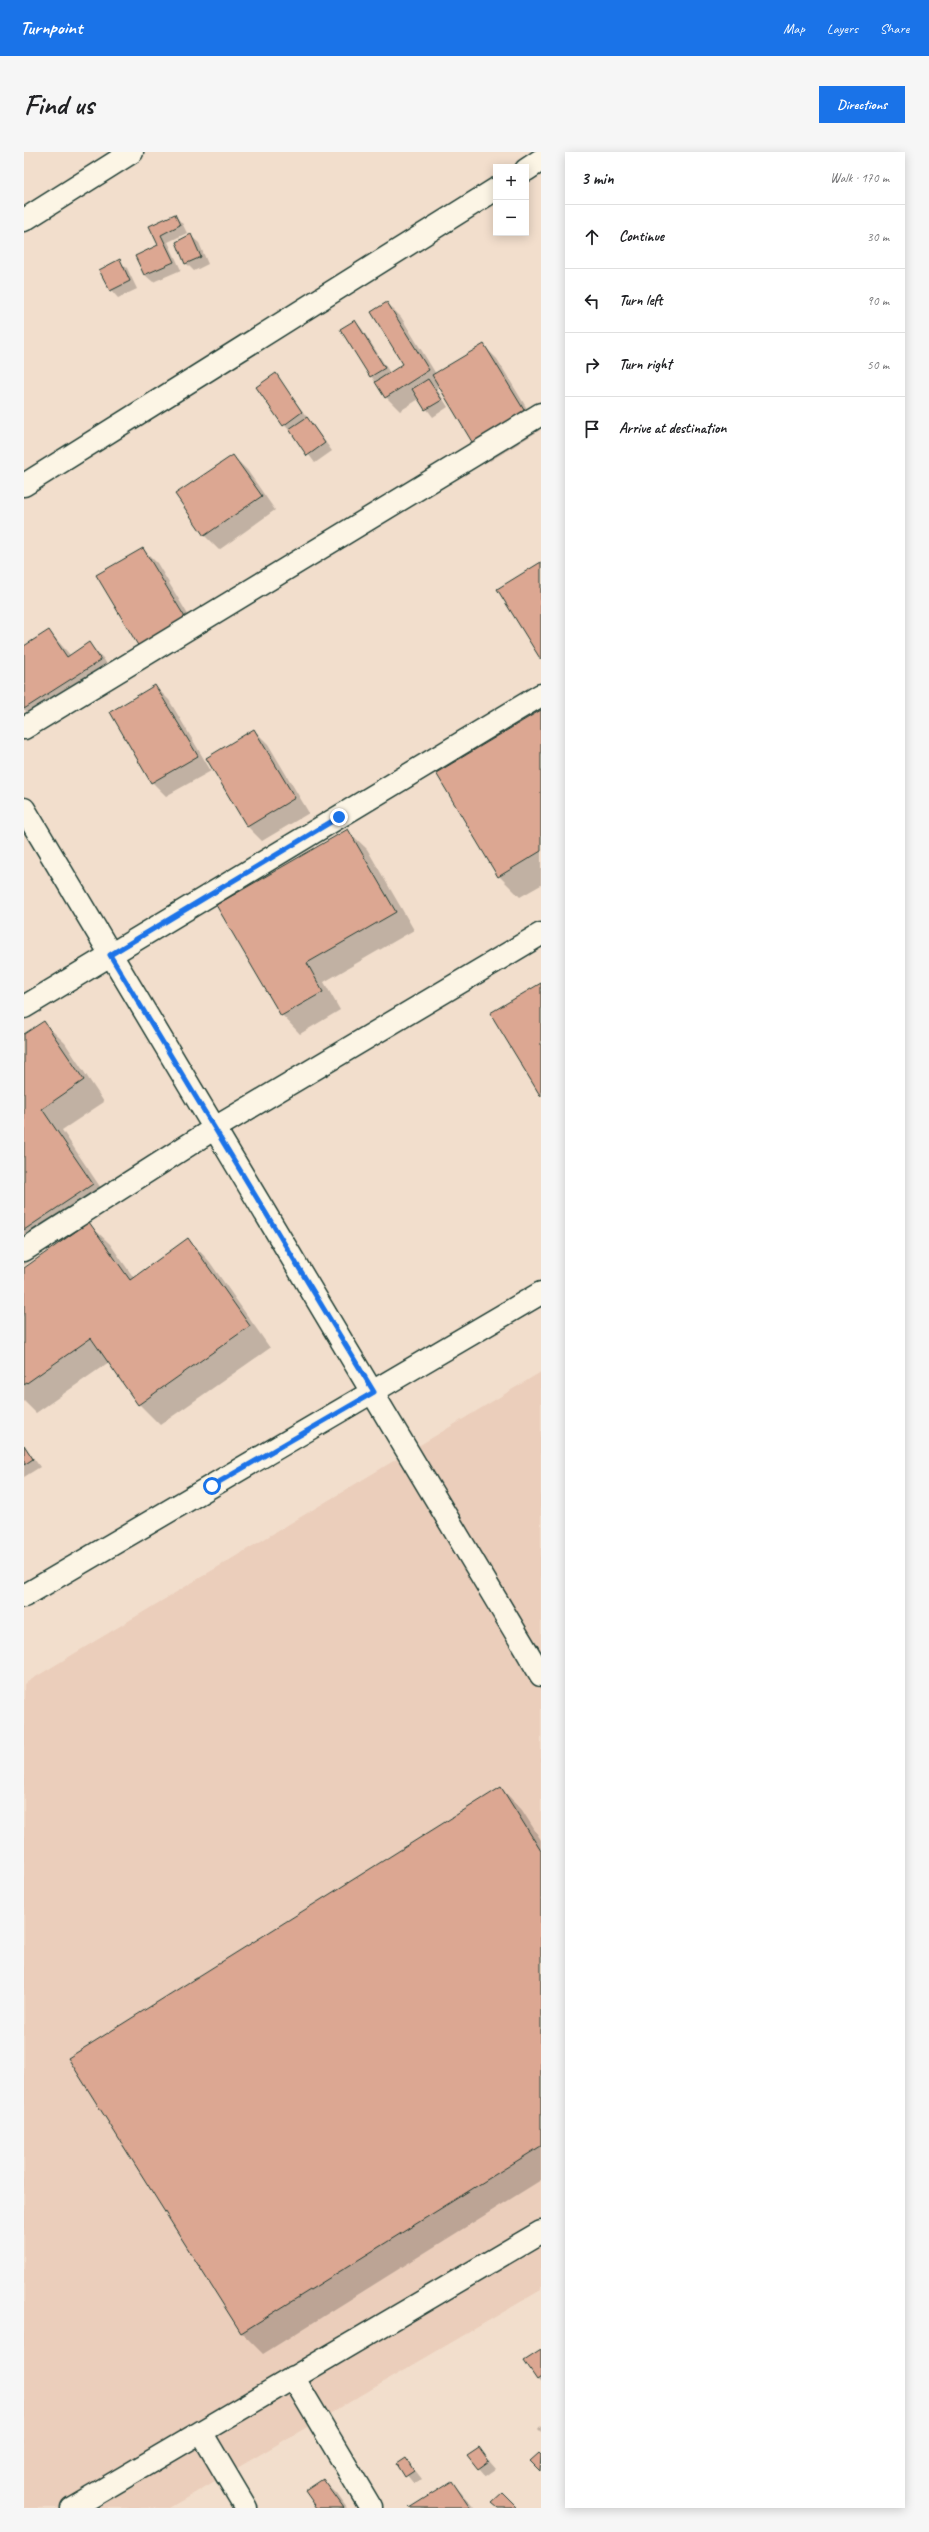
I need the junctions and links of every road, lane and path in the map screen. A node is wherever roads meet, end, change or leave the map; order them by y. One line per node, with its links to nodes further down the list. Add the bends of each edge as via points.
1 (132, 152): 6 (street)
2 (536, 152): 3 (street)
3 (541, 160): 4 (street)
4 (529, 168)
5 (493, 190): 8 (street)
6 (24, 220)
7 (541, 414): 10 (street)
8 (24, 485)
9 (541, 695): 13 (street)
10 (24, 728)
11 (24, 809): 13 (street)
12 (541, 934): 15 (street)
13 (110, 955): 14 (street); 15 (street)
14 (24, 1007)
15 (215, 1128): 16 (street); 18 (street)
16 (24, 1250)
17 (541, 1293): 18 (street)
18 (374, 1392): 19 (street); 20 (street)
19 (24, 1596)
20 (541, 1675)
21 (541, 2232): 22 (street)
22 (293, 2377): 23 (street); 26 (street)
23 (201, 2432): 24 (street); 25 (street)
24 (72, 2508)
25 (246, 2508)
26 (371, 2508)

